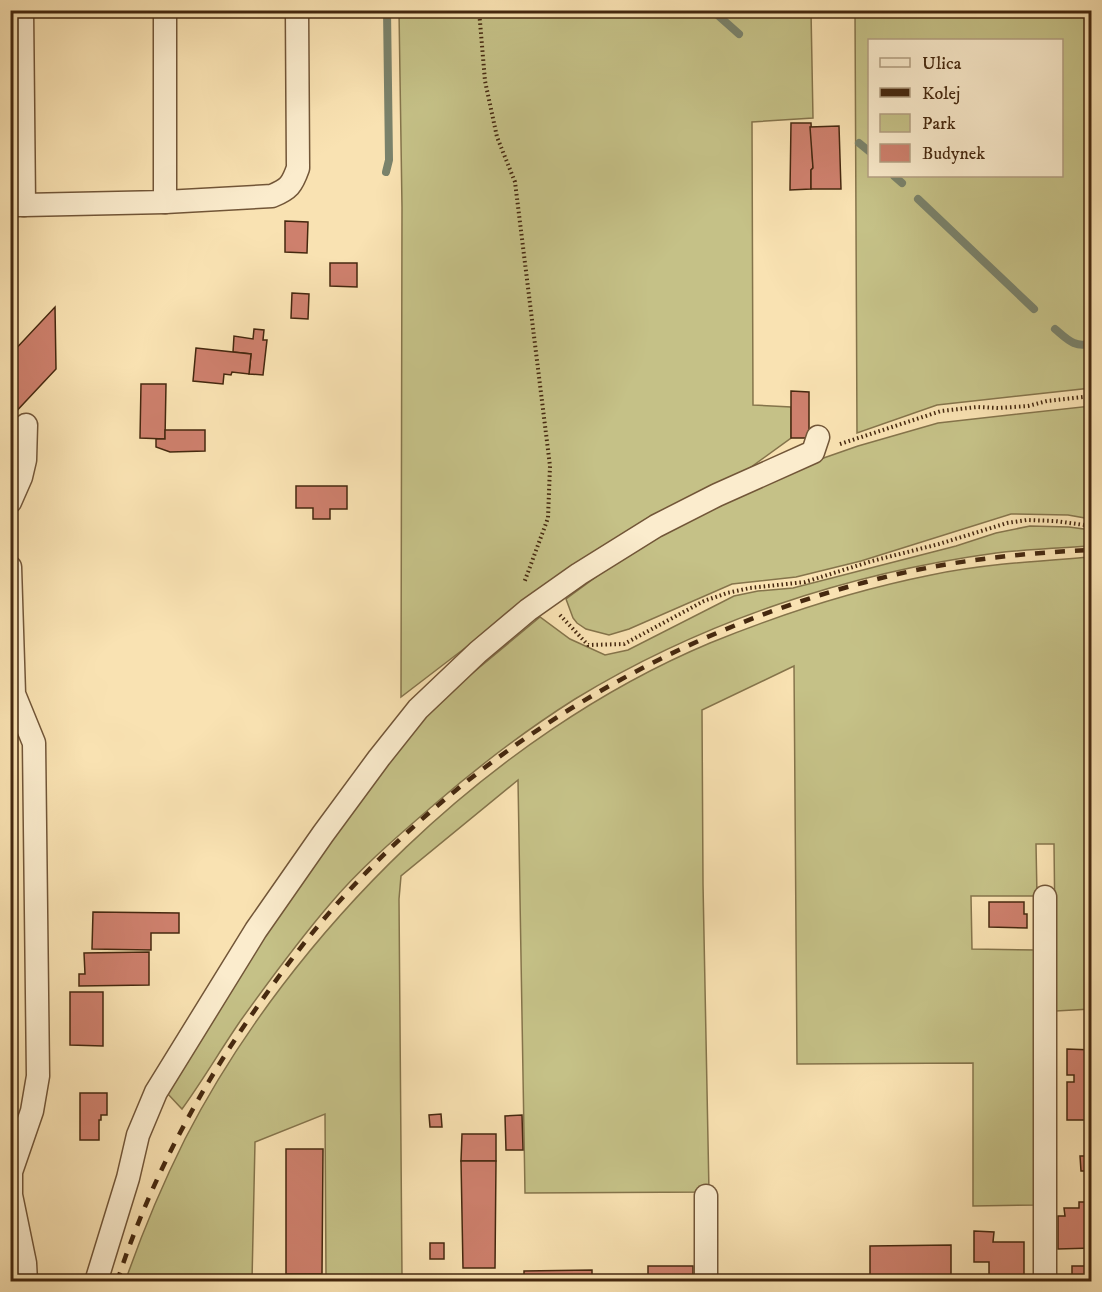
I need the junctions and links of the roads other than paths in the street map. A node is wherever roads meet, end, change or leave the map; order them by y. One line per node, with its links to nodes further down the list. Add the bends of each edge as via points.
1 (22, 10): 5 (lane)
2 (165, 10): 4 (lane)
3 (297, 10): 4 (lane, via 298,168 293,182 272,196)
4 (165, 201): 5 (lane)
5 (17, 205)
6 (26, 425): 8 (lane, via 25,460)
7 (816, 444): 13 (lane, via 656,526 579,574 477,652 418,709 256,930 156,1092 138,1135)
8 (10, 502)
9 (10, 567): 12 (lane, via 14,694 34,743 38,1076 11,1186)
10 (1045, 897): 15 (lane)
11 (706, 1196): 14 (lane)
12 (26, 1281)
13 (96, 1281)
14 (706, 1281)
15 (1046, 1281)

